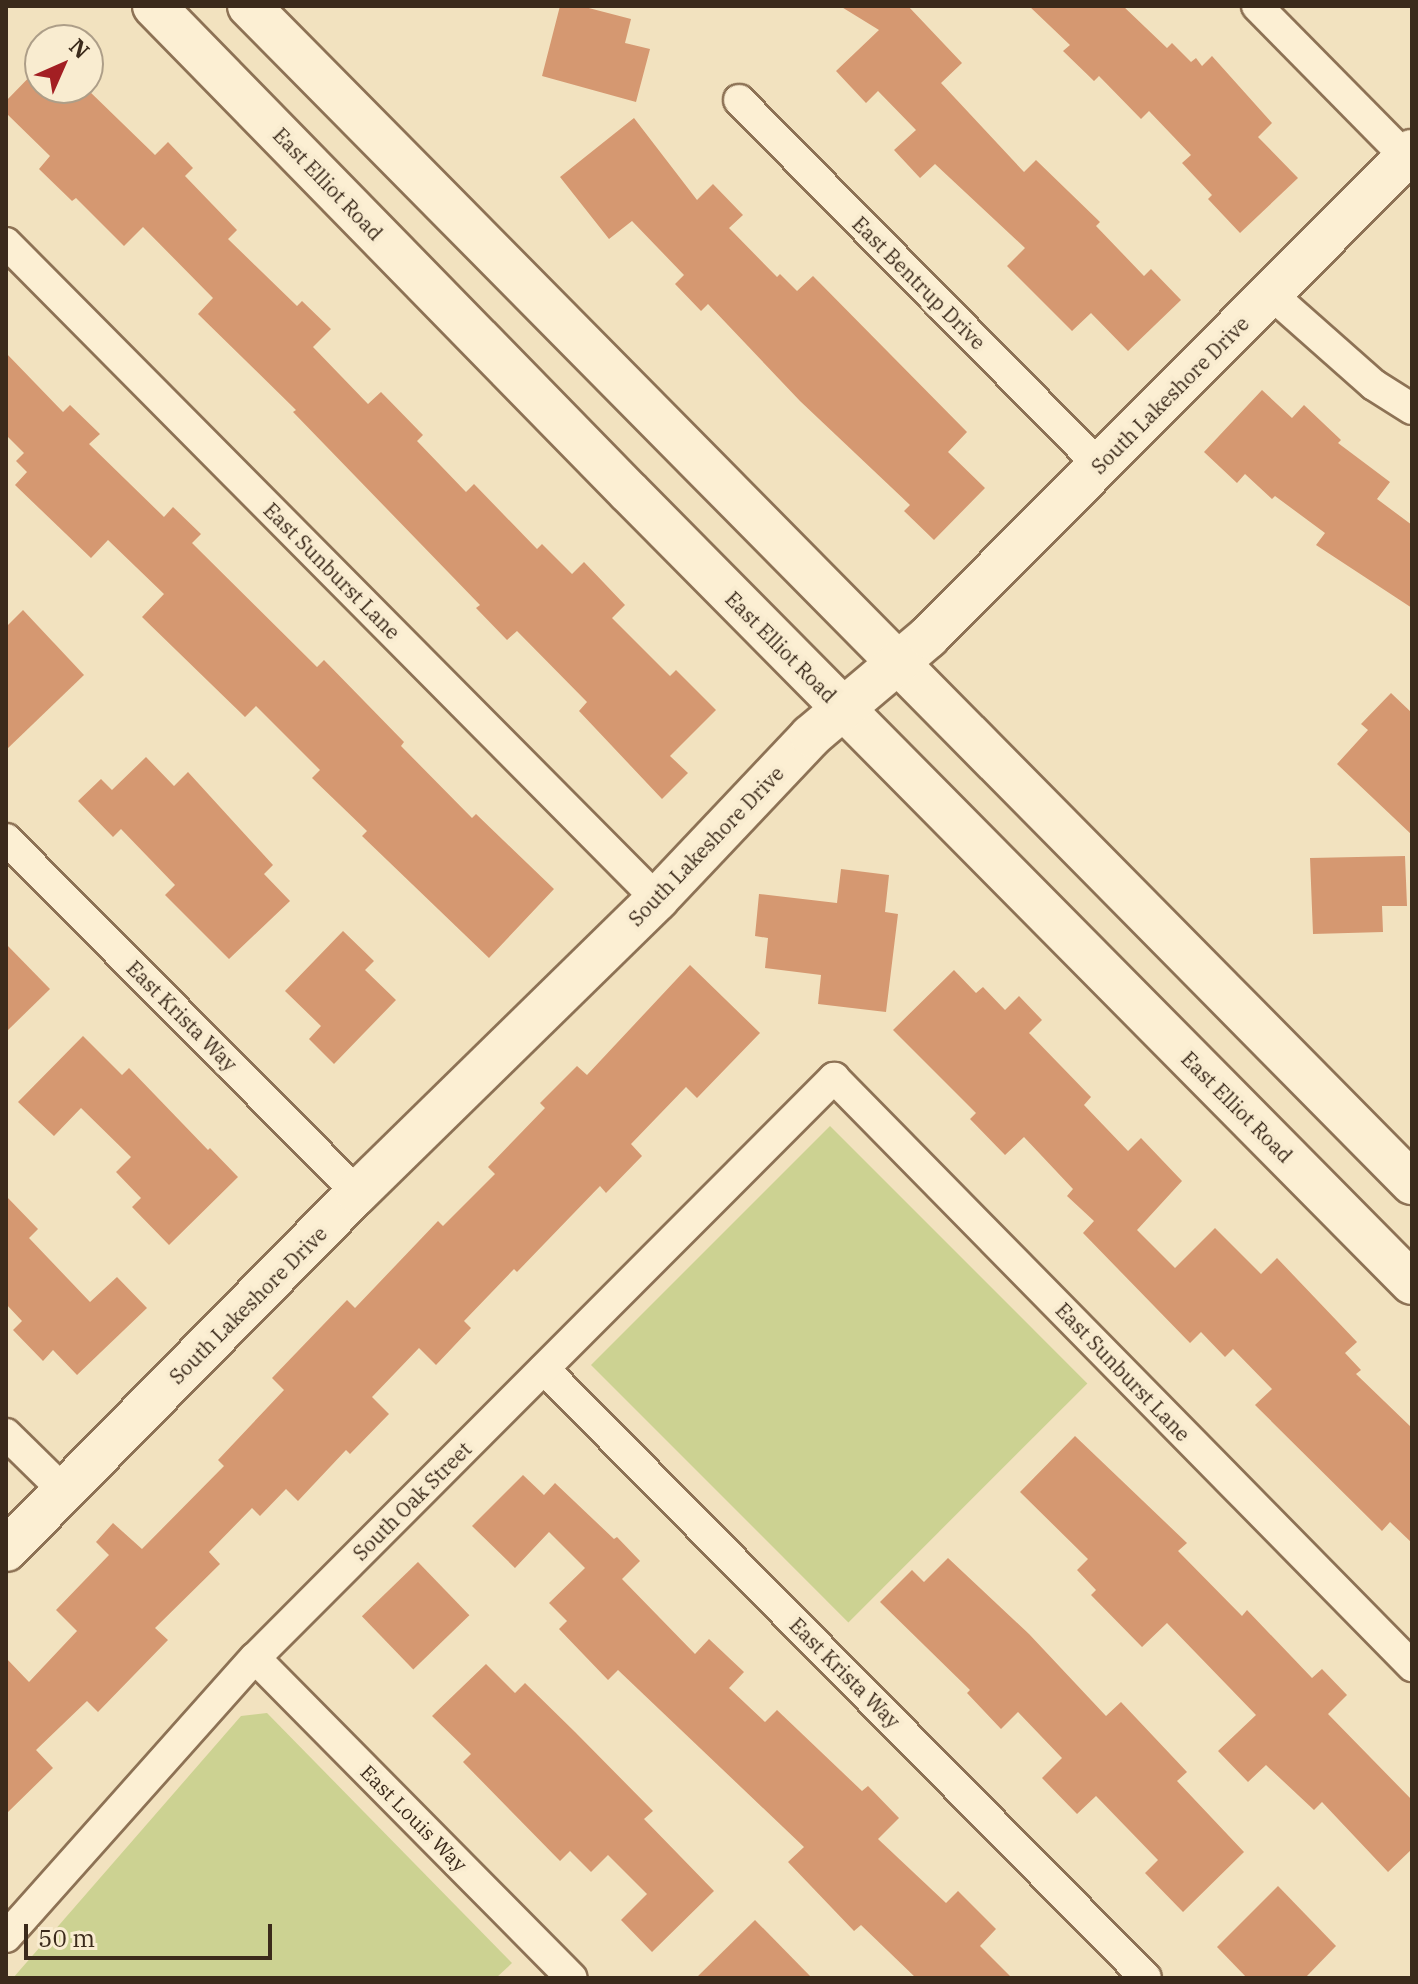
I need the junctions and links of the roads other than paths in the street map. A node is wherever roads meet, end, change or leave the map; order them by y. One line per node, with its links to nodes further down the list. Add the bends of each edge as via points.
1 (154, 6): 11 (main road, East Elliot Road)
2 (249, 6): 10 (main road)
3 (1257, 6): 5 (street)
4 (739, 100): 9 (street, East Bentrup Drive)
5 (1409, 154): 7 (main road, South Lakeshore Drive)
6 (6, 243): 13 (street, East Sunburst Lane)
7 (1271, 294): 8 (street, via 1374,385); 9 (main road, South Lakeshore Drive)
8 (1412, 409)
9 (1099, 465): 10 (main road, South Lakeshore Drive)
10 (897, 663): 11 (main road, South Lakeshore Drive); 15 (main road)
11 (843, 709): 13 (main road, South Lakeshore Drive); 17 (main road, East Elliot Road)
12 (6, 839): 16 (street, East Krista Way)
13 (657, 899): 16 (main road, South Lakeshore Drive)
14 (834, 1078): 18 (street, South Oak Street); 23 (street, East Sunburst Lane)
15 (1412, 1183)
16 (357, 1193): 20 (main road, South Lakeshore Drive)
17 (1412, 1283)
18 (544, 1369): 22 (street, South Oak Street); 26 (street, East Krista Way)
19 (6, 1434): 20 (street)
20 (64, 1491): 21 (main road, South Lakeshore Drive)
21 (6, 1550)
22 (255, 1658): 24 (street, South Oak Street); 25 (street, East Louis Way)
23 (1412, 1666)
24 (6, 1937)
25 (572, 1978)
26 (1146, 1978)

